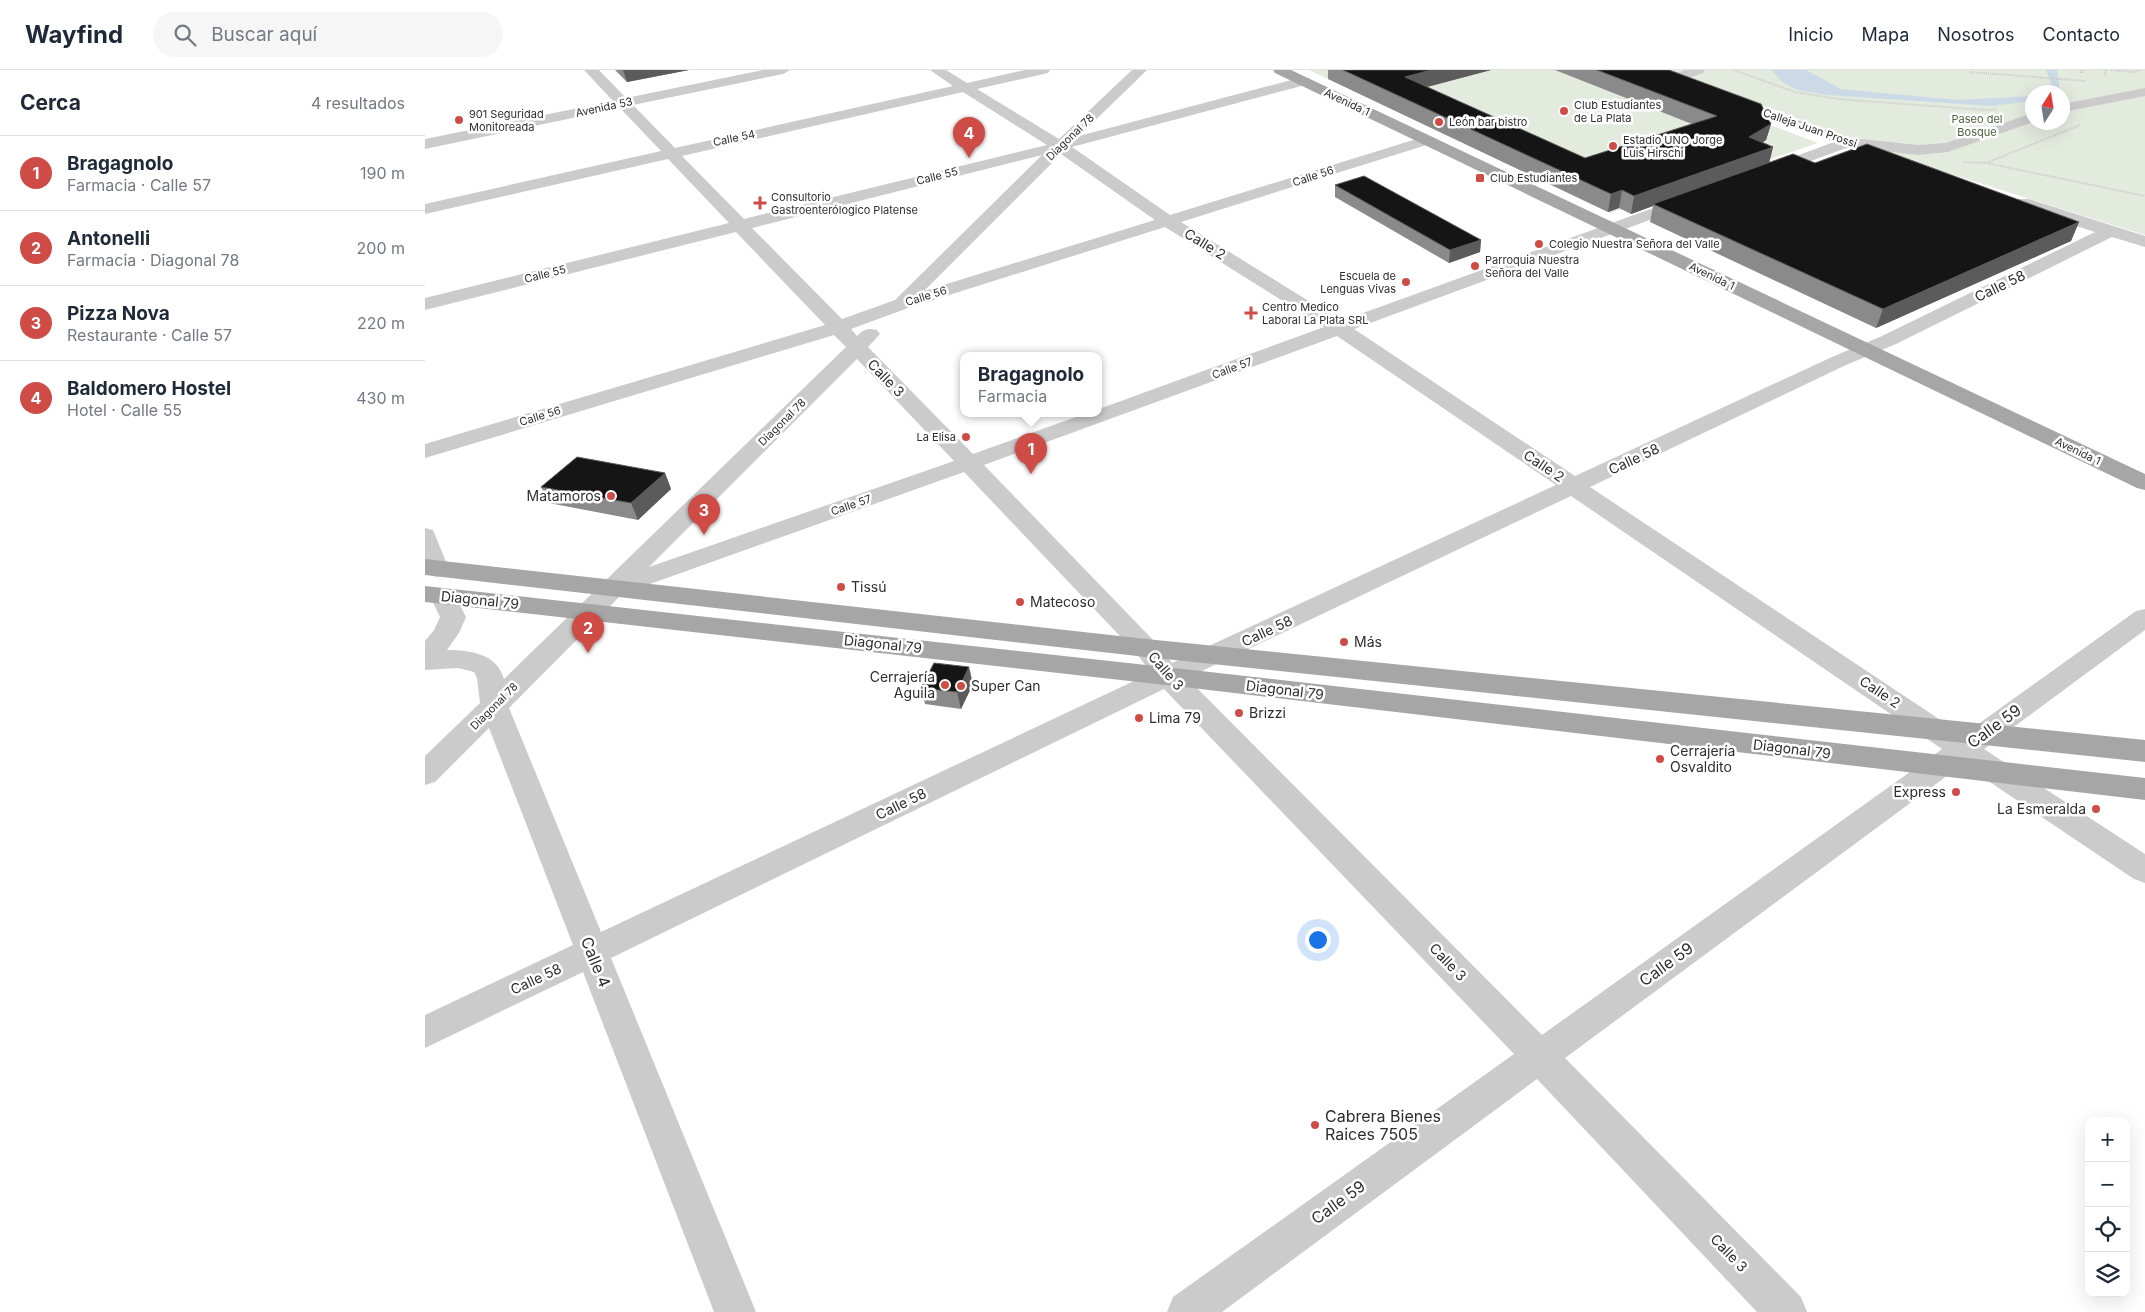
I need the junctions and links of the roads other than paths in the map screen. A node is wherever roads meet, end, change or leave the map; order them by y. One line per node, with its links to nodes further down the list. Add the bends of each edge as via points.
1 (591, 70): 16 (street, Calle 3)
2 (741, 70): 16 (street, Avenida 53)
3 (783, 70): 16 (street, Avenida 53)
4 (937, 70): 13 (street, Calle 2)
5 (1043, 70): 13 (street, Calle 54)
6 (1140, 70): 23 (street, Diagonal 78)
7 (1280, 70): 11 (main road, Avenida 1)
8 (1698, 70): 10 (street)
9 (1653, 73): 10 (street)
10 (1670, 80): 12 (street)
11 (1304, 82): 20 (main road, Avenida 1); 23 (street, Calle 55)
12 (1689, 86)
13 (964, 87): 23 (street, Calle 2); 25 (street, Calle 54)
14 (2145, 92): 17 (street)
15 (1717, 96): 21 (street, Calleja Juan Prossi)
16 (619, 99): 19 (street, Avenida 53); 22 (street, Avenida 53); 25 (street, Calle 3)
17 (2070, 107)
18 (2025, 120): 21 (street, via 1948,147 1918,150)
19 (425, 134)
20 (1428, 140): 30 (street, Calle 56); 32 (main road, Avenida 1)
21 (1848, 142): 24 (street); 24 (street, Calleja Juan Prossi, via 1901,158 1913,166 1859,153)
22 (425, 144)
23 (1060, 146): 30 (street, Calle 2); 31 (street, Calle 55); 36 (street, Diagonal 78)
24 (1824, 151): 26 (street)
25 (670, 152): 29 (street, Calle 54); 31 (street, Calle 3)
26 (1759, 175)
27 (1703, 195): 32 (street, Calle 57)
28 (2008, 198): 33 (street)
29 (425, 209)
30 (1169, 222): 36 (street, Calle 56); 38 (street, Calle 2)
31 (740, 225): 35 (street, Calle 55); 37 (street, Calle 3)
32 (1611, 228): 38 (street, Calle 57); 40 (main road, Avenida 1)
33 (2110, 232): 34 (street); 40 (street, Calle 58)
34 (2145, 242)
35 (425, 304)
36 (901, 304): 37 (street, Calle 56); 39 (street, Diagonal 78)
37 (839, 328): 39 (street, Calle 3); 43 (street, Calle 56)
38 (1340, 329): 41 (street, Calle 57); 46 (street, Calle 2)
39 (857, 348): 44 (street, Calle 3); 49 (street, Diagonal 78)
40 (1865, 350): 45 (main road, Avenida 1); 46 (street, Calle 58)
41 (1102, 415)
42 (1097, 417): 44 (street, Calle 57)
43 (425, 451)
44 (967, 464): 49 (street, Calle 57); 53 (street, Calle 3)
45 (2145, 484)
46 (1575, 487): 55 (street, Calle 58); 59 (street, Calle 2)
47 (425, 535): 48 (street)
48 (431, 568): 49 (main road, Diagonal 79)
49 (614, 588): 51 (street, Diagonal 78); 53 (main road, Diagonal 79)
50 (434, 595): 51 (main road, Diagonal 79); 54 (street, via 453,617 443,639)
51 (590, 612): 57 (main road, Diagonal 79); 58 (street, Diagonal 78)
52 (2145, 617): 59 (street, Calle 59)
53 (1146, 648): 55 (main road, Diagonal 79); 57 (street, Calle 3)
54 (425, 655)
55 (1217, 655): 57 (street, Calle 58); 59 (main road, Diagonal 79)
56 (425, 661): 58 (street, Calle 4, via 441,657 479,664 488,671)
57 (1168, 676): 59 (main road, Diagonal 79); 65 (street, Calle 58); 67 (street, Calle 3)
58 (494, 706): 62 (street, Diagonal 78); 65 (street, Calle 4)
59 (1955, 745): 60 (main road, Diagonal 79); 61 (street, Calle 2); 67 (street, Calle 59)
60 (2145, 751)
61 (1996, 772): 63 (main road); 64 (street, Calle 2)
62 (425, 774)
63 (2145, 789)
64 (2145, 870)
65 (592, 953): 66 (street, Calle 58); 68 (street, Calle 4)
66 (425, 1032)
67 (1539, 1056): 69 (street, Calle 59); 70 (street, Calle 3)
68 (735, 1312)
69 (1188, 1312)
70 (1786, 1312)

